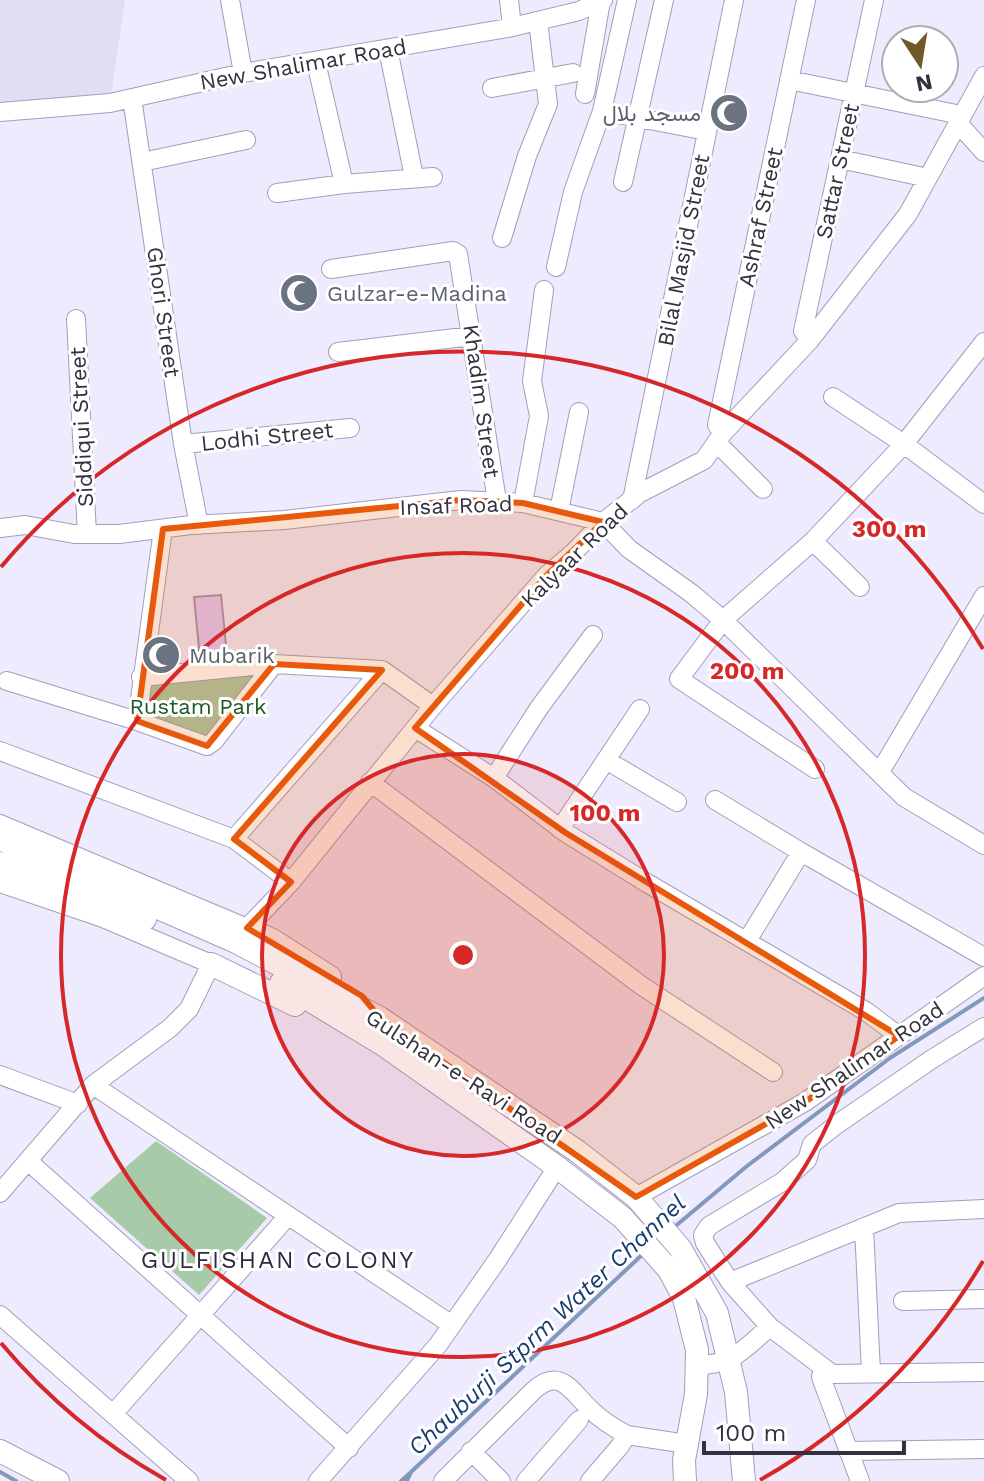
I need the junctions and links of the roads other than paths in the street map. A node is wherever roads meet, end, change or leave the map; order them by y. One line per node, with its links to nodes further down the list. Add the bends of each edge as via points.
1 (230, 0): 14 (street)
2 (509, 0): 11 (street)
3 (627, 0): 23 (street)
4 (664, 0): 25 (street)
5 (734, 0): 27 (street, Bilal Masjid Street)
6 (806, 0): 18 (street, Ashraf Street)
7 (874, 0): 20 (street, Sattar Street)
8 (602, 1): 9 (street, New Shalimar Road); 21 (street)
9 (560, 8): 10 (street, New Shalimar Road)
10 (538, 21): 11 (street, New Shalimar Road); 17 (street)
11 (512, 27): 12 (street, New Shalimar Road)
12 (388, 49): 13 (street, New Shalimar Road); 32 (street)
13 (316, 62): 14 (street, New Shalimar Road); 36 (street)
14 (243, 73): 22 (street, New Shalimar Road)
15 (573, 73): 17 (street)
16 (984, 76): 26 (street, Kalyaar Road)
17 (545, 78): 19 (street); 38 (street, via 548,104)
18 (789, 80): 20 (street); 50 (street, Ashraf Street, via 717,425)
19 (492, 88)
20 (854, 93): 26 (street); 30 (street, Sattar Street)
21 (585, 94)
22 (132, 98): 24 (street, New Shalimar Road); 31 (street, Ghori Street)
23 (602, 111): 25 (street); 39 (street, via 573,192)
24 (0, 112)
25 (637, 117): 27 (street); 35 (street)
26 (959, 119): 29 (street); 34 (street, Kalyaar Road)
27 (707, 131): 54 (street, Bilal Masjid Street)
28 (246, 140): 31 (street)
29 (984, 152)
30 (840, 159): 34 (street); 44 (street, Sattar Street, via 803,331)
31 (142, 162): 51 (street, Ghori Street)
32 (414, 177): 33 (street); 36 (street)
33 (433, 177)
34 (928, 178): 44 (street, Kalyaar Road, via 908,214)
35 (623, 182)
36 (344, 184): 37 (street)
37 (277, 193)
38 (502, 238)
39 (556, 267)
40 (331, 269): 43 (street, Khadim Street, via 453,251 458,254)
41 (544, 290): 56 (street, via 532,381 539,416)
42 (76, 319): 63 (street, Siddiqui Street)
43 (472, 336): 46 (street); 55 (street, Khadim Street)
44 (810, 340): 50 (street, Kalyaar Road)
45 (984, 342): 52 (street)
46 (338, 352)
47 (833, 397): 52 (street)
48 (579, 412): 58 (street)
49 (350, 428): 51 (street, Lodhi Street)
50 (720, 438): 53 (street); 54 (street, Kalyaar Road, via 704,460)
51 (183, 444): 60 (street, Ghori Street)
52 (904, 444): 57 (street); 64 (street)
53 (763, 489)
54 (632, 500): 59 (street, Kalyaar Road)
55 (497, 501): 56 (street, Insaf Road); 60 (street, Insaf Road)
56 (523, 503): 58 (street, Insaf Road)
57 (984, 504)
58 (559, 511): 59 (street, Insaf Road)
59 (603, 522): 67 (street, via 629,549); 73 (street, Kalyaar Road, via 547,575)
60 (199, 525): 62 (street, Insaf Road)
61 (0, 528): 63 (street, Insaf Road, via 25,525)
62 (163, 529): 63 (street, Insaf Road); 71 (street)
63 (87, 534)
64 (813, 541): 65 (street); 67 (street)
65 (860, 587)
66 (984, 596): 80 (street)
67 (723, 620): 79 (street, via 679,679); 80 (street)
68 (593, 635): 81 (street)
69 (274, 664): 70 (street); 71 (street); 75 (street, via 207,746)
70 (382, 670): 73 (street); 88 (street)
71 (141, 677): 75 (street)
72 (7, 681): 75 (street)
73 (433, 706): 76 (street, Kalyaar Road)
74 (640, 709): 78 (street)
75 (137, 721)
76 (415, 728): 81 (street); 82 (street, Kalyaar Road)
77 (0, 751): 88 (street)
78 (606, 760): 84 (street); 86 (street)
79 (815, 769)
80 (880, 772): 89 (street, via 904,797)
81 (494, 778): 86 (street)
82 (370, 782): 92 (street, Kalyaar Road); 103 (street, via 642,986)
83 (715, 800): 90 (street)
84 (677, 802)
85 (0, 824): 94 (street)
86 (560, 829): 95 (street)
87 (0, 839): 100 (main road, Gulshan-e-Ravi Road, via 236,942)
88 (234, 839): 92 (street)
89 (984, 845)
90 (801, 852): 95 (street); 96 (street)
91 (0, 863): 99 (main road, Gulshan-e-Ravi Road, via 98,898 228,955)
92 (291, 882): 94 (street, Kalyaar Road)
93 (0, 883): 97 (street, via 103,918)
94 (247, 928): 100 (main road, via 362,996)
95 (747, 941): 102 (street)
96 (984, 957)
97 (211, 964): 99 (main road, via 292,1004); 105 (street, via 189,1009)
98 (984, 976): 102 (street, New Shalimar Road)
99 (331, 1012): 108 (main road, Gulshan-e-Ravi Road)
100 (380, 1018): 107 (main road, Gulshan-e-Ravi Road)
101 (984, 1027): 117 (street, via 836,1125 812,1144 807,1160 782,1182 709,1226 705,1243)
102 (899, 1036): 112 (street, New Shalimar Road, via 805,1102)
103 (773, 1072)
104 (0, 1075): 106 (street)
105 (93, 1085): 106 (street); 114 (street)
106 (78, 1104): 109 (street)
107 (547, 1131): 108 (main road); 112 (main road, Gulshan-e-Ravi Road)
108 (533, 1149): 110 (main road, Gulshan-e-Ravi Road)
109 (28, 1161): 111 (street); 121 (street)
110 (557, 1167): 116 (main road, Gulshan-e-Ravi Road); 122 (street)
111 (0, 1193)
112 (640, 1201): 116 (main road, Gulshan-e-Ravi Road)
113 (984, 1209): 115 (street, via 899,1213)
114 (288, 1216): 121 (street); 122 (street)
115 (864, 1227): 117 (street); 127 (street)
116 (671, 1254): 124 (main road, Gulshan-e-Ravi Road, via 710,1298); 125 (main road, Gulshan-e-Ravi Road)
117 (730, 1282): 123 (street)
118 (984, 1299): 119 (street)
119 (903, 1301)
120 (0, 1315): 129 (street)
121 (199, 1315): 129 (street); 133 (street)
122 (452, 1325): 133 (street)
123 (770, 1327): 124 (street); 126 (street)
124 (730, 1360): 125 (street); 146 (main road, Gulshan-e-Ravi Road)
125 (698, 1365): 132 (main road, Gulshan-e-Ravi Road)
126 (825, 1370): 127 (street); 137 (street, via 822,1380)
127 (871, 1372): 128 (street)
128 (984, 1372)
129 (113, 1414): 139 (street)
130 (579, 1420): 143 (street)
131 (627, 1435): 132 (street); 136 (street, via 600,1418 564,1383 550,1380); 144 (street)
132 (687, 1444): 145 (main road, Gulshan-e-Ravi Road)
133 (349, 1448): 140 (street)
134 (984, 1449): 137 (street)
135 (0, 1451): 138 (main road)
136 (471, 1451): 141 (street); 142 (street)
137 (848, 1451): 147 (street)
138 (58, 1481)
139 (189, 1481)
140 (318, 1481)
141 (443, 1481)
142 (501, 1481)
143 (526, 1481)
144 (590, 1481)
145 (685, 1481)
146 (744, 1481)
147 (860, 1481)

